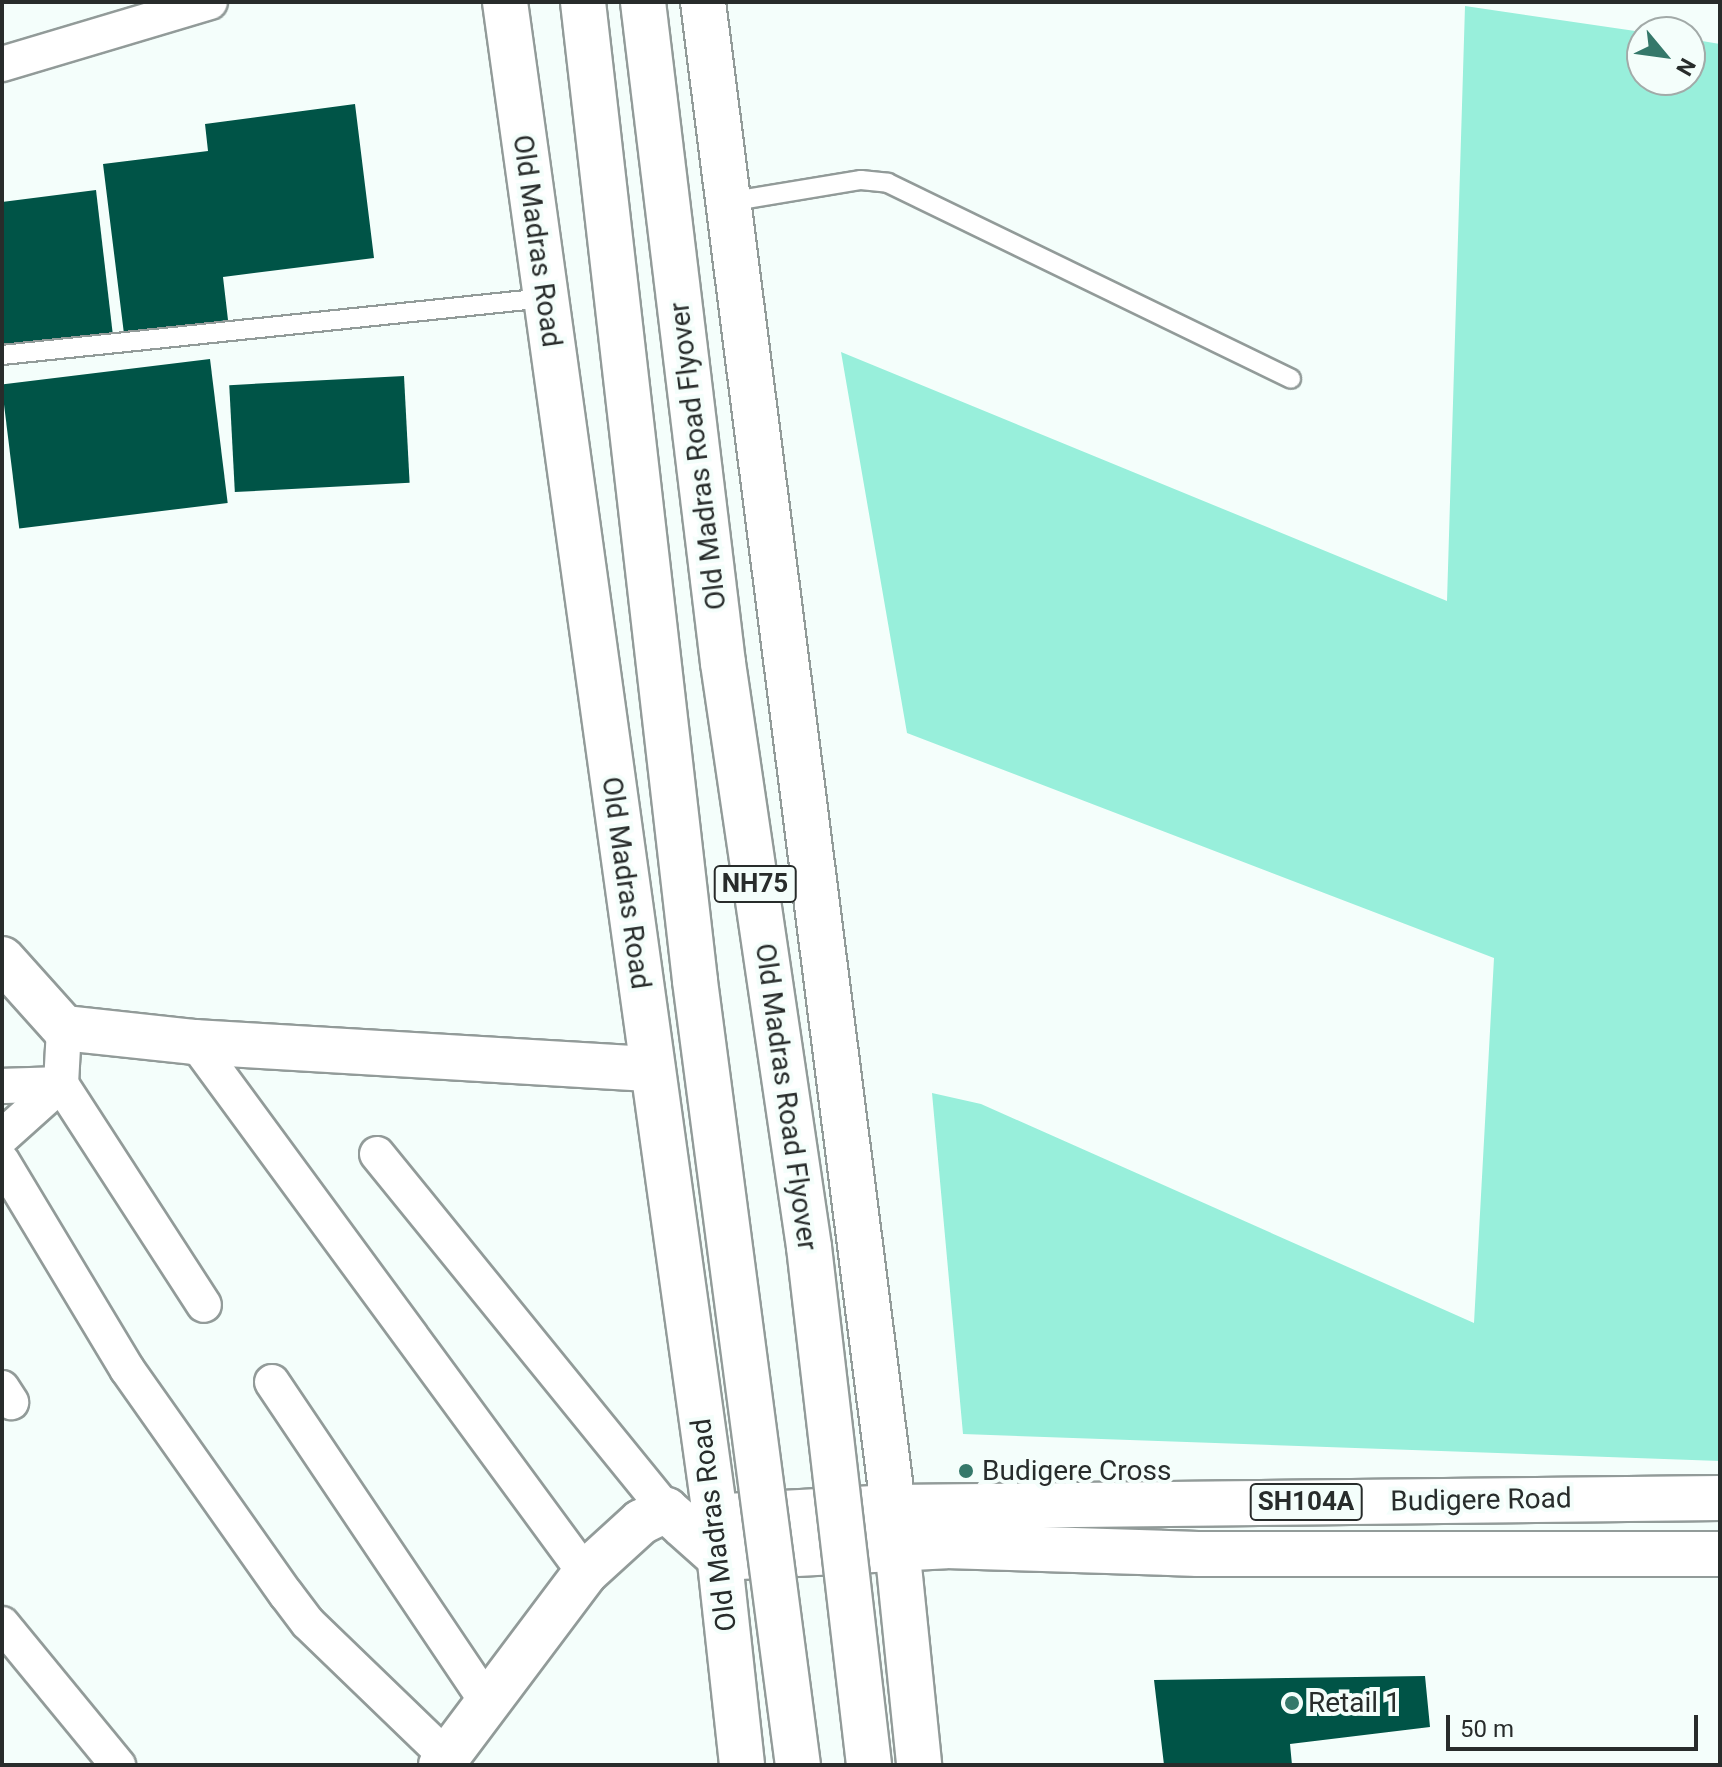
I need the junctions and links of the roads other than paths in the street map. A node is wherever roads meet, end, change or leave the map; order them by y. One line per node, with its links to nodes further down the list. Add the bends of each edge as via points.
1 (210, 2): 6 (street)
2 (505, 2): 8 (main road, Old Madras Road)
3 (583, 2): 33 (main road, NH75, bridge, via 695,981)
4 (643, 2): 34 (main road, Old Madras Road Flyover / NH75, bridge, via 723,663 809,1247)
5 (703, 2): 7 (main road)
6 (2, 64)
7 (728, 202): 10 (lane, via 861,180 888,183); 23 (main road)
8 (545, 298): 9 (lane); 14 (main road, Old Madras Road)
9 (2, 355)
10 (1291, 379)
11 (2, 959): 12 (main road)
12 (64, 1028): 13 (main road); 15 (street)
13 (195, 1042): 14 (main road); 27 (street)
14 (652, 1069): 24 (main road, Old Madras Road)
15 (61, 1084): 16 (street); 17 (street); 20 (street)
16 (2, 1086)
17 (2, 1137)
18 (377, 1154): 24 (street)
19 (2, 1161): 30 (street, via 127,1369 286,1594)
20 (204, 1305)
21 (272, 1382): 29 (street)
22 (1720, 1498): 23 (main road, Budigere Road / SH104A)
23 (893, 1507): 24 (main road, Budigere Road / SH104A); 25 (main road)
24 (696, 1527): 25 (main road, Budigere Road / SH104A); 27 (main road, via 641,1522); 32 (main road, Old Madras Road)
25 (897, 1550): 26 (main road, Budigere Road / SH104A); 35 (main road)
26 (1720, 1554)
27 (585, 1573): 29 (main road)
28 (2, 1624): 31 (street)
29 (488, 1703): 30 (main road)
30 (444, 1761)
31 (118, 1765)
32 (742, 1765)
33 (798, 1765)
34 (869, 1765)
35 (919, 1765)

